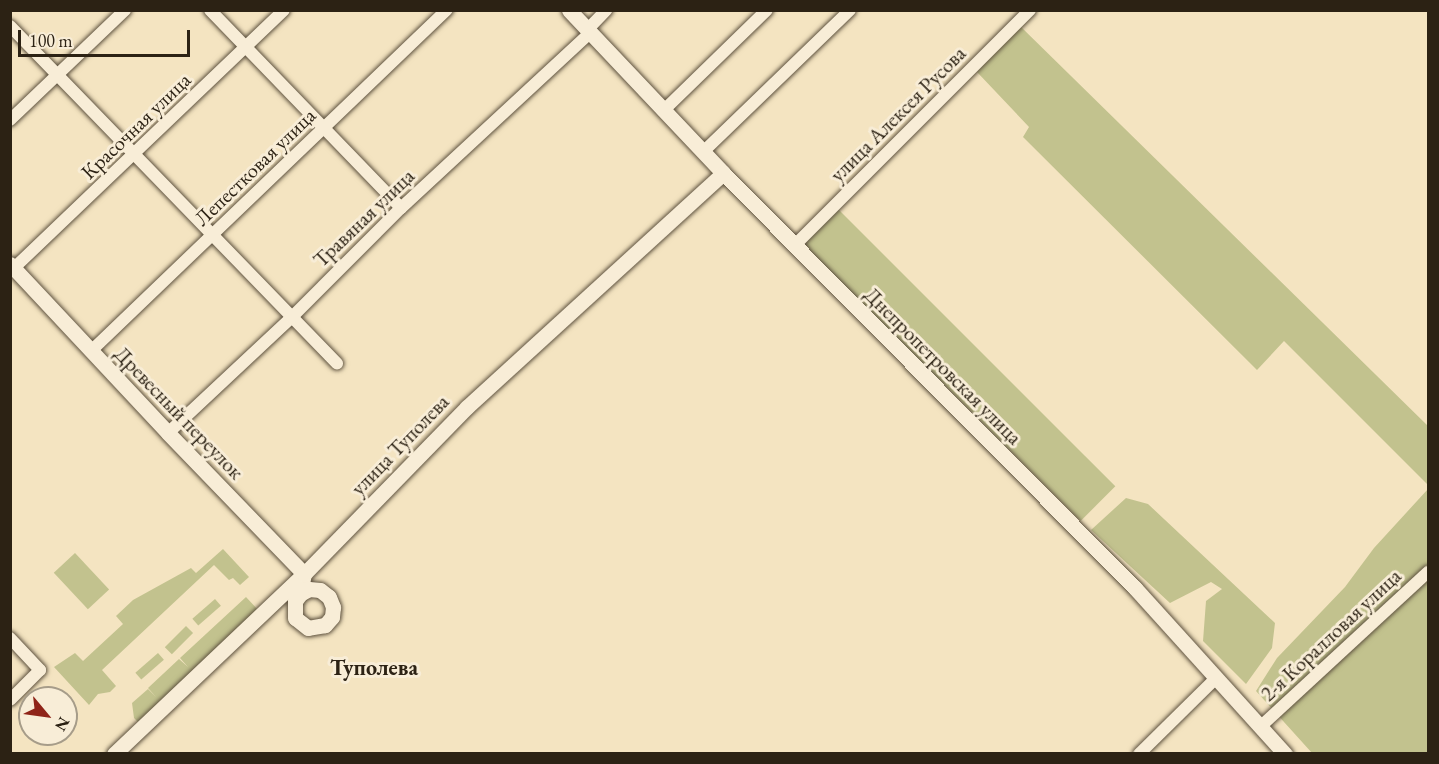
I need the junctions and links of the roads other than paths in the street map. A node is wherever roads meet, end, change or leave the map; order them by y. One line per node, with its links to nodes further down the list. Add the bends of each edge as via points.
1 (125, 10): 13 (street)
2 (210, 10): 12 (street)
3 (284, 10): 12 (street, Красочная улица)
4 (447, 10): 16 (street, Лепестковая улица)
5 (569, 10): 11 (street, Днепропетровская улица)
6 (606, 10): 11 (street, Травяная улица)
7 (767, 10): 14 (street)
8 (850, 10): 17 (street)
9 (1030, 10): 22 (street, улица Алексея Русова)
10 (10, 26): 13 (street)
11 (588, 31): 14 (street, Днепропетровская улица); 20 (street, Травяная улица)
12 (246, 47): 16 (street); 18 (street, Красочная улица)
13 (58, 75): 15 (street); 18 (street)
14 (663, 111): 17 (street, Днепропетровская улица)
15 (10, 120)
16 (323, 128): 20 (street); 21 (street, Лепестковая улица)
17 (703, 152): 19 (street, Днепропетровская улица)
18 (135, 155): 21 (street); 23 (street, Красочная улица)
19 (723, 173): 22 (street, Днепропетровская улица); 29 (street, улица Туполева, via 467,407)
20 (401, 208): 24 (street, Травяная улица)
21 (213, 235): 24 (street); 25 (street, Лепестковая улица)
22 (794, 246): 32 (street, Днепропетровская улица, via 1135,588)
23 (12, 266): 25 (street, Древесный переулок)
24 (292, 317): 26 (street); 27 (street, Травяная улица)
25 (91, 351): 27 (street, Древесный переулок)
26 (337, 364)
27 (168, 433): 29 (street, Древесный переулок)
28 (1428, 572): 34 (street, 2-я Коралловая улица)
29 (304, 574): 30 (street); 35 (street, улица Туполева)
30 (300, 594)
31 (10, 638): 33 (street, via 40,670)
32 (1216, 678): 34 (street, Днепропетровская улица); 36 (street)
33 (10, 700)
34 (1260, 727): 37 (street, Днепропетровская улица)
35 (114, 753)
36 (1139, 753)
37 (1285, 753)

